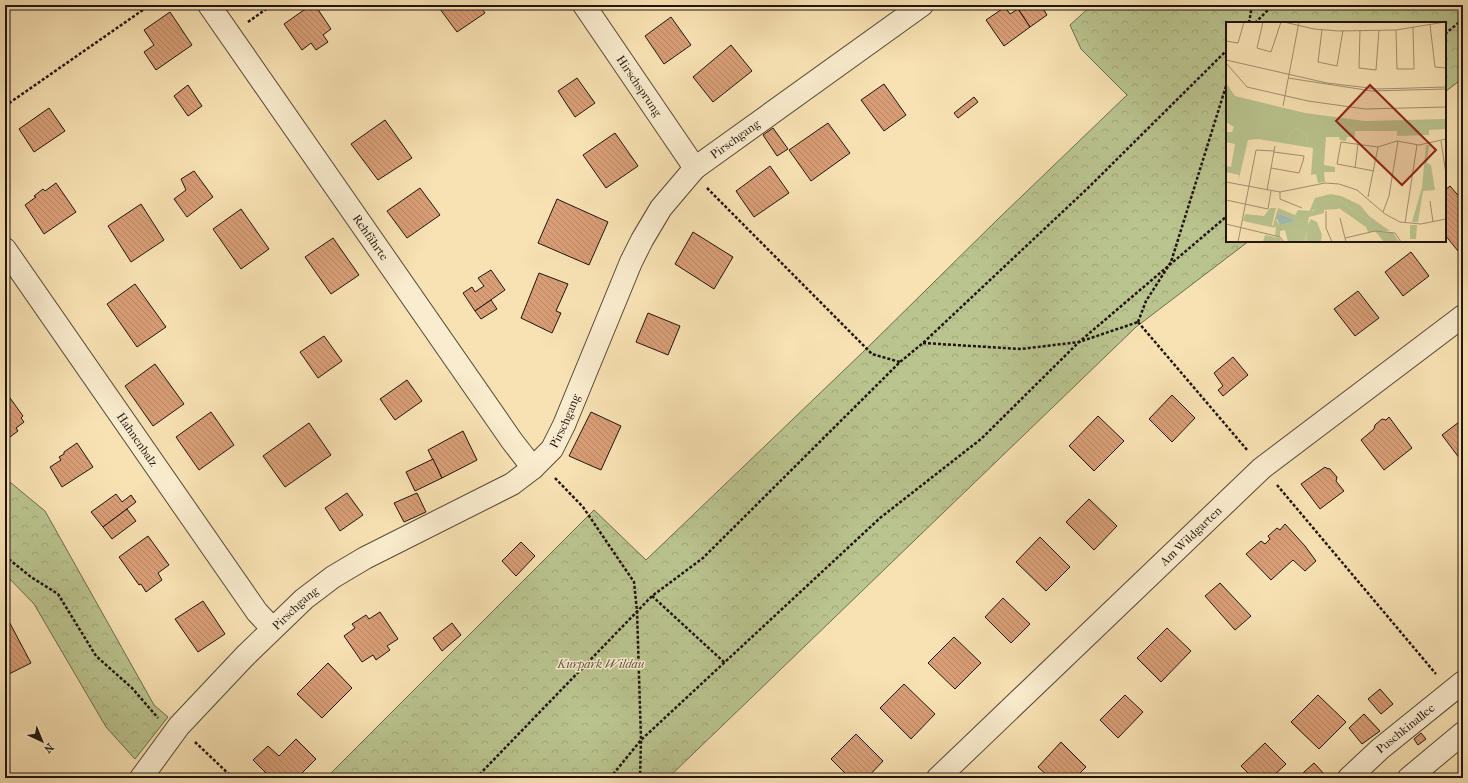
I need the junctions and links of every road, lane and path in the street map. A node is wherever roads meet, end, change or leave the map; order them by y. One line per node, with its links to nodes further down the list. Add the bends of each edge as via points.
1 (150, 5): 15 (path)
2 (210, 5): 12 (street, Rehfährte)
3 (272, 5): 12 (path)
4 (584, 5): 16 (street, Hirschsprung)
5 (922, 5): 16 (street, Pirschgang)
6 (1252, 5): 9 (path)
7 (1273, 5): 10 (path)
8 (1463, 19): 11 (path)
9 (1249, 22)
10 (1256, 22)
11 (1446, 33)
12 (230, 34): 25 (street, Rehfährte, via 512,441)
13 (1226, 51): 23 (path, via 1089,187)
14 (1226, 86): 19 (path)
15 (5, 106)
16 (695, 168): 24 (path, via 703,184 872,354); 25 (street, Pirschgang, via 660,208 642,240 564,425 552,449)
17 (1226, 217): 19 (path)
18 (5, 249): 30 (street, Hahnenbalz, via 257,612)
19 (1171, 262): 21 (path, via 1146,301); 22 (path)
20 (1463, 316): 26 (street, Am Wildgarten)
21 (1138, 322): 22 (path); 26 (path)
22 (1079, 342): 23 (path, via 1021,349); 31 (path, via 981,440 880,518)
23 (922, 344): 24 (path)
24 (900, 362): 28 (path, via 703,558)
25 (537, 465): 29 (path, via 583,507 634,582); 30 (street, Pirschgang, via 512,484 365,558 333,577)
26 (1262, 468): 32 (path); 41 (street, Am Wildgarten)
27 (5, 556): 33 (path, via 31,578 58,594 96,656 132,688 154,714)
28 (652, 596): 29 (path); 31 (path)
29 (637, 611): 35 (path); 38 (path)
30 (272, 628): 33 (street, Pirschgang)
31 (725, 663): 35 (path)
32 (1459, 693): 42 (street, Puschkinallee, via 1380,750)
33 (176, 730): 36 (street, Pirschgang); 37 (path)
34 (1463, 733): 43 (street)
35 (641, 740): 39 (path); 40 (path)
36 (141, 778)
37 (232, 778)
38 (476, 778)
39 (610, 778)
40 (640, 778)
41 (938, 778)
42 (1349, 778)
43 (1409, 778)

